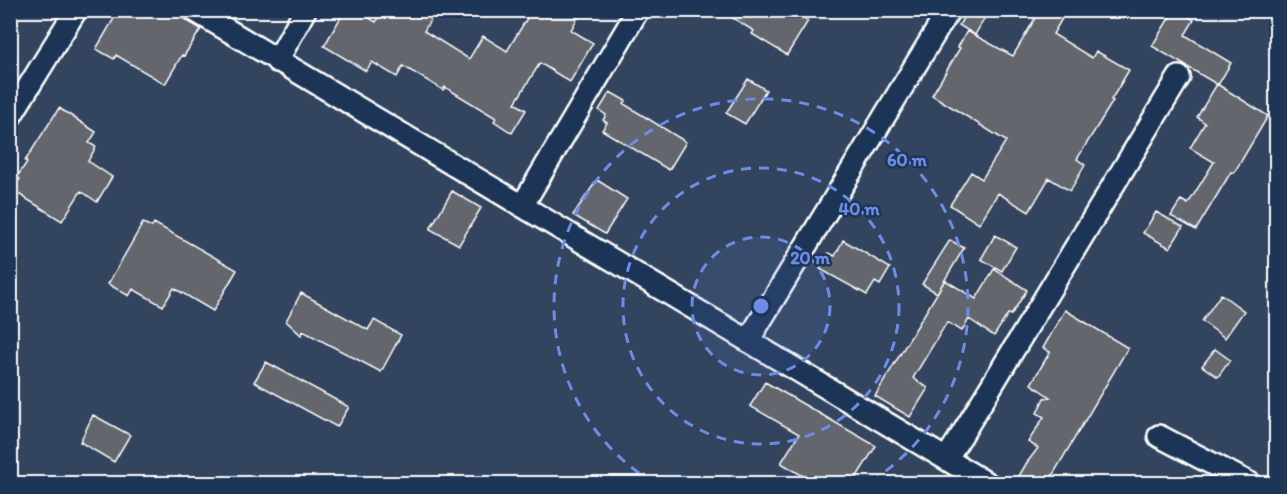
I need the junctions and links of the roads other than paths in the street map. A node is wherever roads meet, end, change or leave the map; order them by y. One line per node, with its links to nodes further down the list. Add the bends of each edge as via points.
1 (76, 10): 8 (street)
2 (194, 10): 6 (street)
3 (305, 10): 6 (street)
4 (638, 10): 9 (street)
5 (949, 10): 10 (street)
6 (277, 61): 9 (street)
7 (1179, 77): 12 (street)
8 (10, 117)
9 (522, 206): 10 (street)
10 (748, 341): 12 (street)
11 (1159, 436): 14 (street)
12 (946, 459): 13 (street)
13 (988, 483)
14 (1251, 483)

